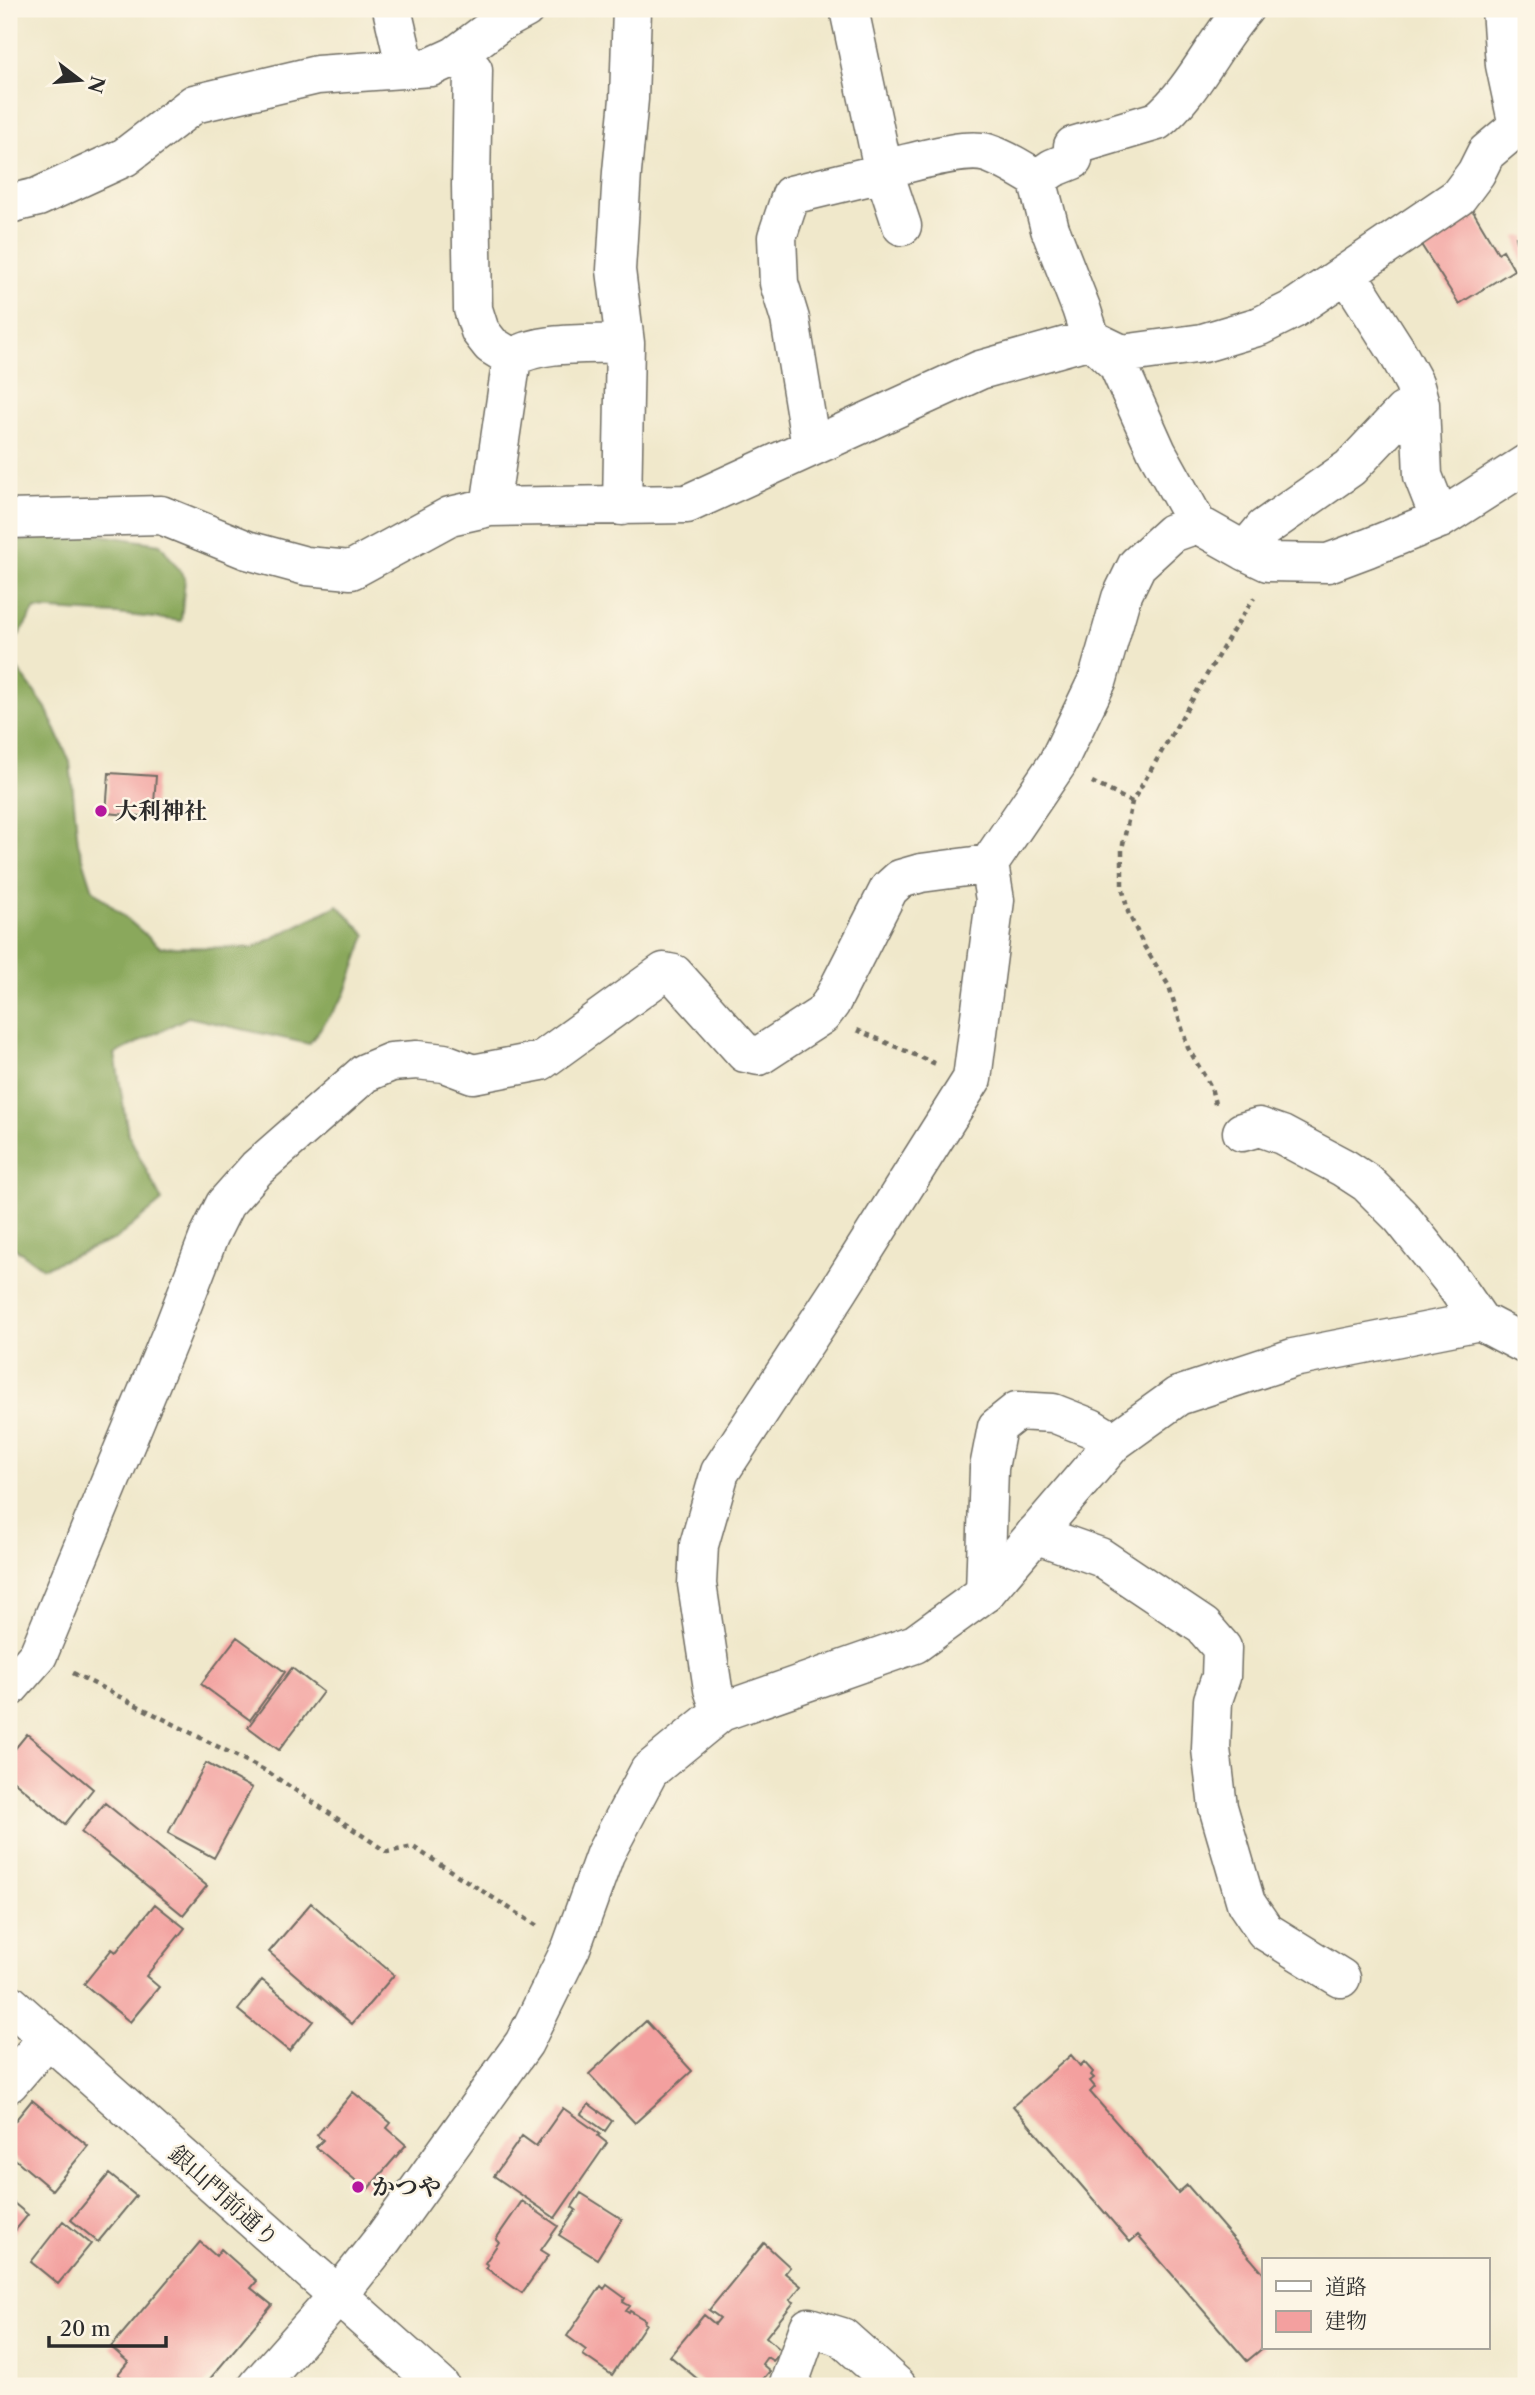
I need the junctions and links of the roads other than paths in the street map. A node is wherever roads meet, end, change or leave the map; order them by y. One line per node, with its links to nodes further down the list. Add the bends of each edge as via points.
1 (392, 9): 8 (street)
2 (525, 9): 7 (street)
3 (632, 9): 16 (street, via 616,270)
4 (849, 9): 10 (street)
5 (1244, 9): 11 (street, via 1190,85 1157,121 1073,146 1073,160)
6 (1501, 9): 9 (street, via 1505,65)
7 (454, 55): 8 (street, via 431,67); 17 (street, via 473,70 472,309 491,345)
8 (406, 69): 12 (street, via 317,75 194,104 125,157 38,197)
9 (1522, 124): 14 (street, via 1486,153 1458,197)
10 (883, 169): 11 (street, via 971,151 986,153); 13 (street); 19 (street, via 791,195 777,237 779,283 790,319)
11 (1037, 179): 15 (street, via 1049,229)
12 (9, 204)
13 (902, 226)
14 (1347, 273): 15 (street, via 1260,326 1203,343 1122,354); 18 (street, via 1396,350)
15 (1091, 340): 19 (street, via 980,370); 25 (street, via 1118,365 1157,452)
16 (625, 343): 17 (street, via 541,347); 21 (street)
17 (512, 358): 22 (street)
18 (1420, 404): 24 (street, via 1423,476); 26 (street, via 1403,412 1350,468 1264,527)
19 (811, 447): 21 (street, via 687,504)
20 (1526, 464): 24 (street)
21 (621, 506): 22 (street)
22 (490, 507): 23 (street, via 450,516 351,570 306,566 247,550 161,515)
23 (9, 519)
24 (1440, 519): 26 (street, via 1328,563)
25 (1197, 524): 26 (street); 27 (street, via 1172,533 1137,565 1121,598 1098,679 1057,764)
26 (1256, 557)
27 (989, 864): 35 (street, via 900,879 889,889 822,1015 759,1056 745,1053 674,974 664,972 541,1061 473,1074 417,1060 391,1062 365,1073 257,1168 225,1204 38,1655); 36 (street, via 995,900 972,1079 720,1472 699,1545 697,1584 712,1689)
28 (1242, 1132): 29 (street, via 1259,1127 1282,1135 1367,1183 1401,1217)
29 (1480, 1321): 30 (street); 31 (street); 32 (street, via 1293,1359 1178,1396)
30 (1526, 1322)
31 (1526, 1345)
32 (1114, 1442): 33 (street); 34 (street, via 1053,1413 1017,1411 997,1427 989,1468)
33 (1035, 1534): 34 (street); 37 (street, via 1100,1557 1203,1626 1222,1648 1211,1749 1218,1807 1246,1903 1265,1931)
34 (985, 1594): 36 (street, via 915,1644)
35 (9, 1688)
36 (721, 1712): 41 (street, via 649,1771 605,1854 571,1948 524,2043)
37 (1341, 1978)
38 (9, 2003): 39 (street, 銀山門前通り)
39 (47, 2039): 40 (street); 41 (street, 銀山門前通り)
40 (9, 2083)
41 (337, 2297): 42 (street); 43 (street, 銀山門前通り)
42 (258, 2386)
43 (440, 2386)
44 (788, 2386): 45 (street, via 809,2327 842,2337)
45 (897, 2386)

